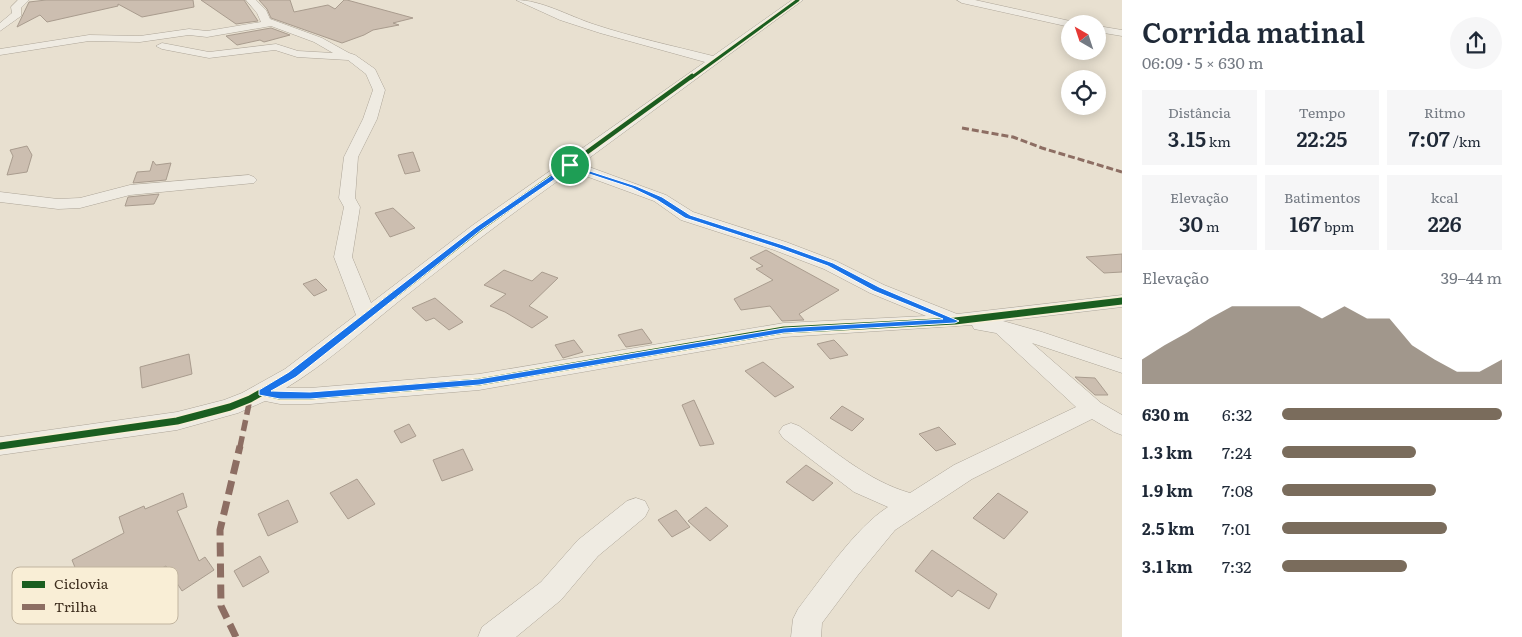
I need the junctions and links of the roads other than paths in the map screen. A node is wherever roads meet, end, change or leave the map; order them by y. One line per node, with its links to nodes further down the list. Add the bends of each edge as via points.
1 (24, 0): 8 (street, via 16,6 17,14)
2 (251, 0): 7 (street)
3 (521, 0): 16 (street, via 604,31)
4 (796, 0): 16 (street)
5 (962, 0): 6 (street)
6 (1061, 22)
7 (272, 23): 11 (street); 13 (street, via 207,34 189,32 140,39 72,40)
8 (0, 28)
9 (1106, 30): 10 (street)
10 (1122, 33)
11 (318, 40): 14 (street); 15 (street)
12 (162, 46): 14 (street, via 209,56 276,47)
13 (0, 52)
14 (290, 52): 15 (street)
15 (351, 57): 21 (street, via 371,72 380,90 351,157 347,198 352,208 343,257)
16 (713, 60): 17 (street)
17 (570, 165): 21 (street, via 479,229); 22 (street, via 660,198 687,216 830,265 877,289)
18 (250, 180): 19 (street, via 130,190 65,204)
19 (0, 197)
20 (1122, 300): 22 (street)
21 (367, 318): 25 (street, via 292,374)
22 (955, 321): 23 (street); 25 (street, via 784,330 479,382 310,396)
23 (1000, 326): 24 (street); 26 (street)
24 (1122, 366)
25 (262, 392): 29 (street, via 230,408 177,421)
26 (1093, 409): 27 (street); 30 (street, via 963,472)
27 (1122, 426)
28 (791, 432): 30 (street, via 864,485)
29 (0, 446)
30 (912, 504): 33 (street, via 886,522 848,566 808,619)
31 (636, 508): 32 (street, via 588,548 551,591)
32 (493, 637)
33 (806, 637)

